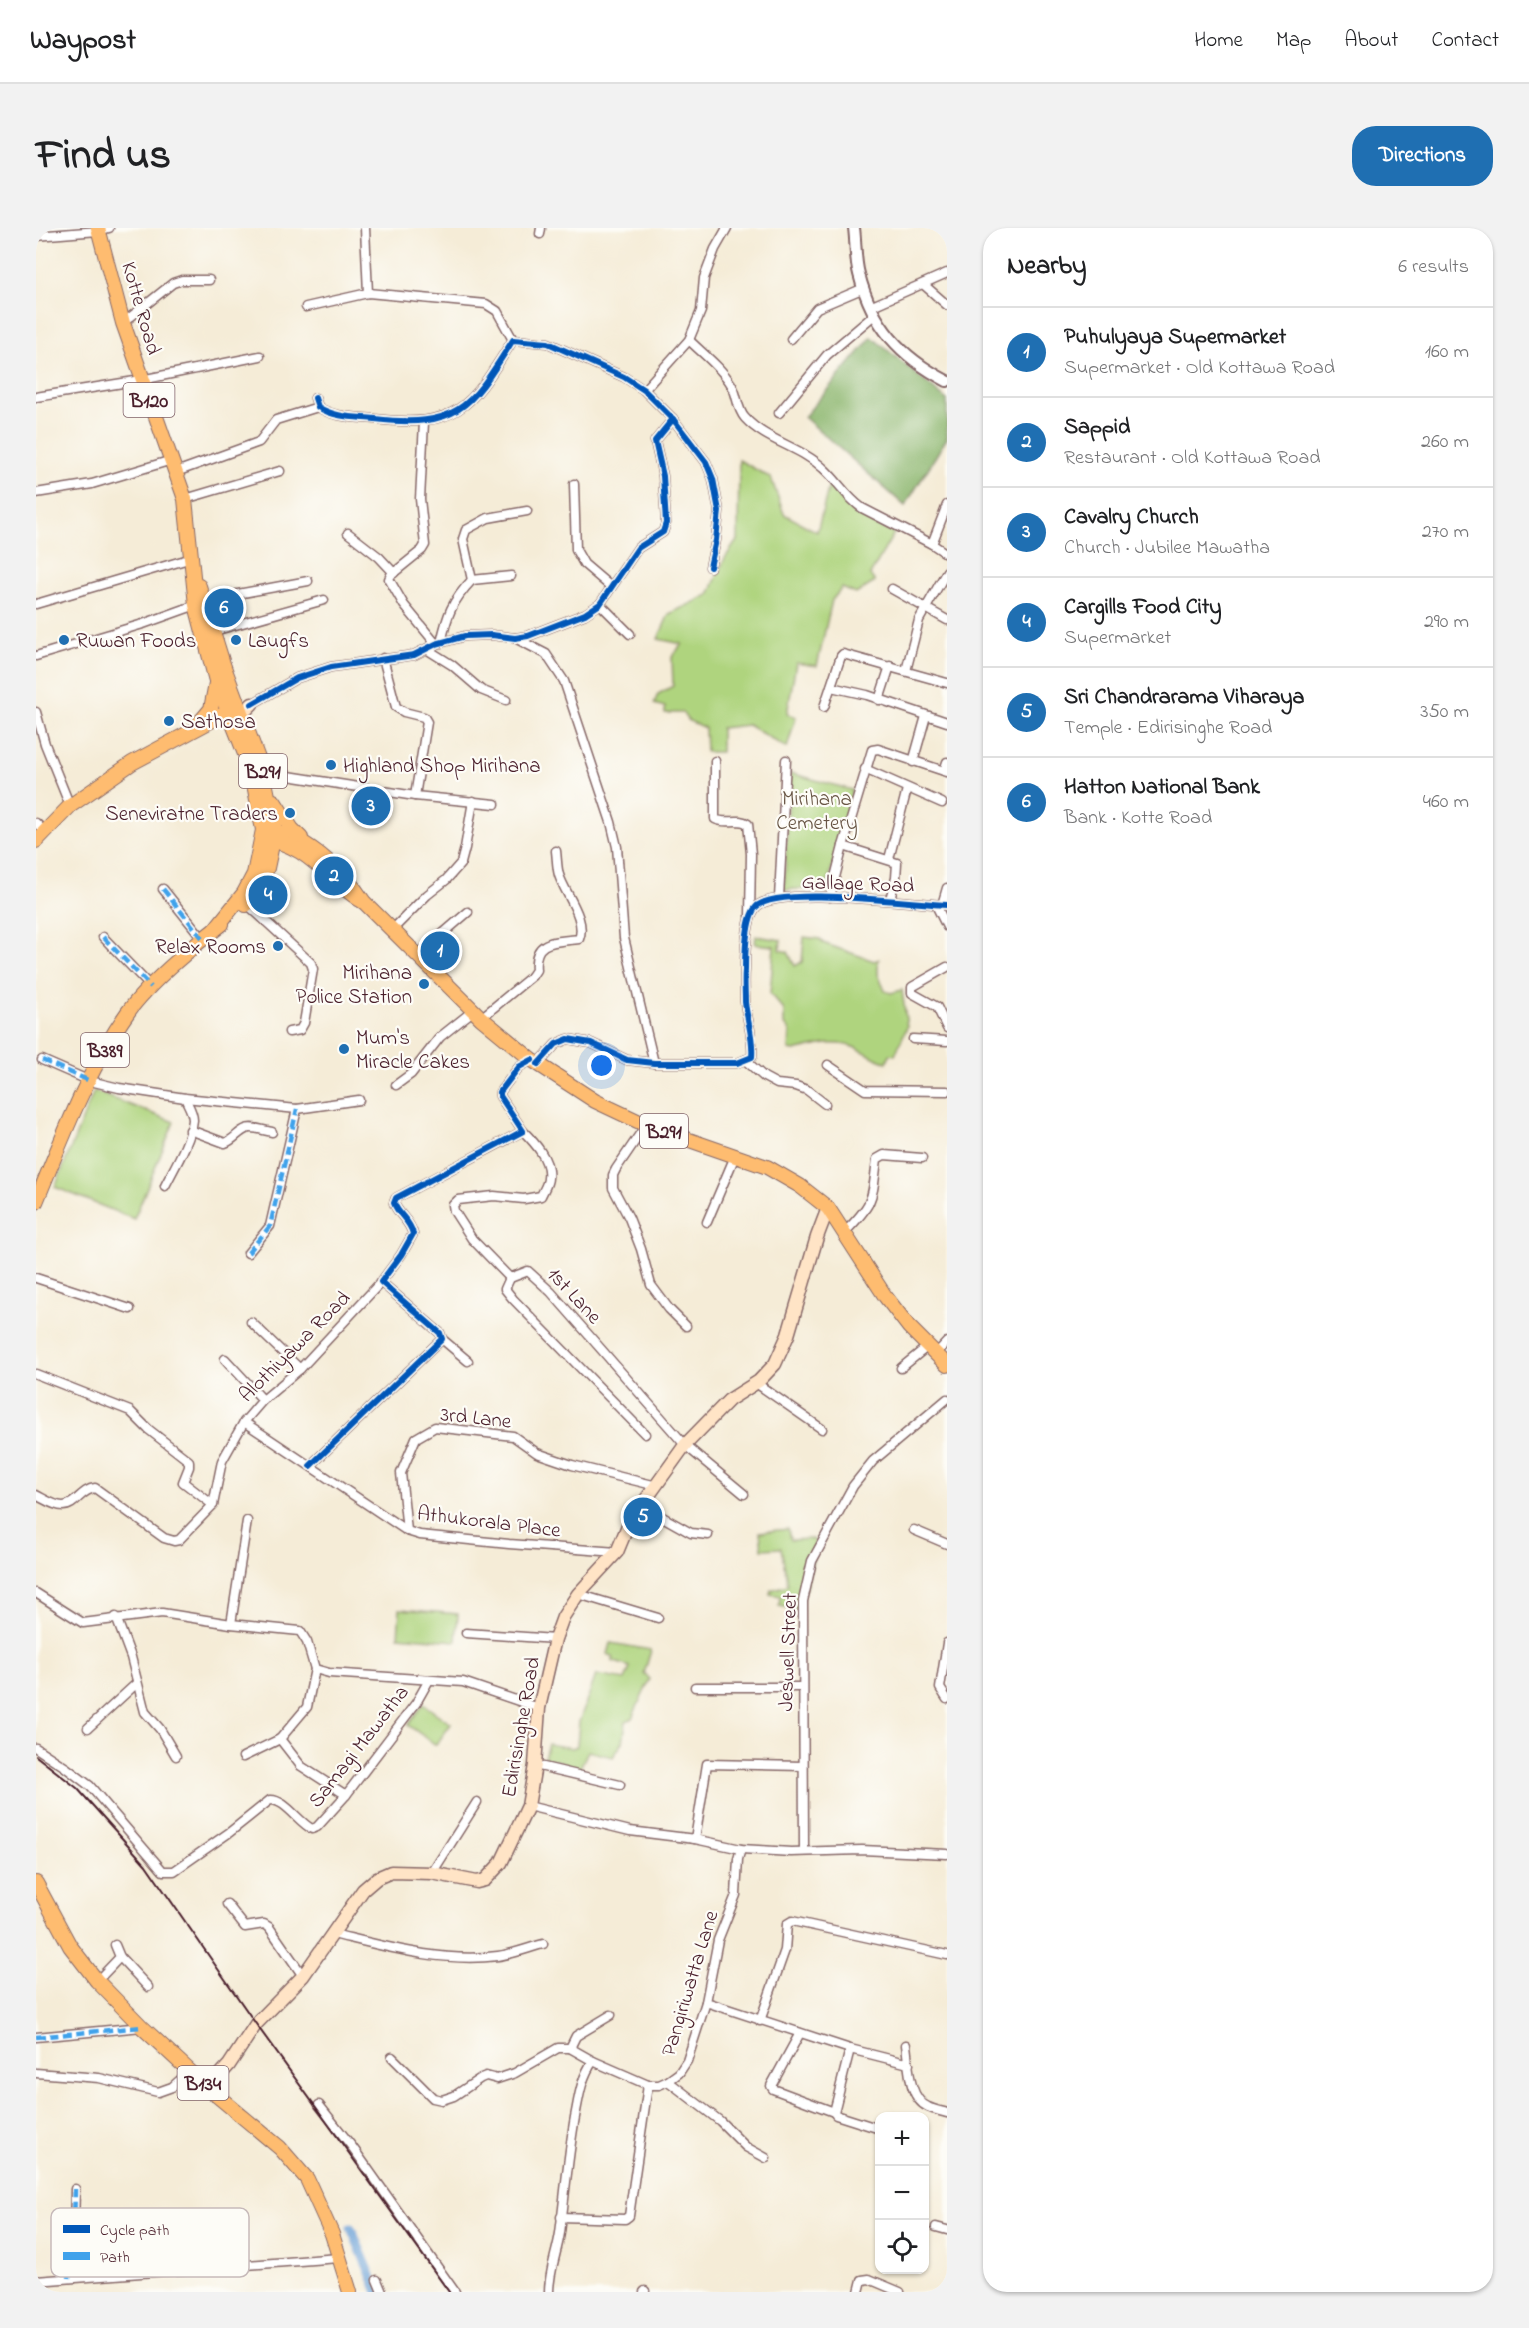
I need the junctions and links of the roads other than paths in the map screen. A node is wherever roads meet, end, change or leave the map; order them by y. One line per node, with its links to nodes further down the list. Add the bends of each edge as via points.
1 (365, 228): 10 (street)
2 (727, 228): 17 (street, via 704,278 701,311)
3 (854, 228): 9 (street, via 858,273)
4 (101, 229): 5 (street); 14 (main road, Kotte Road / B120)
5 (36, 236)
6 (947, 273): 8 (street)
7 (209, 280): 14 (street, via 173,283)
8 (923, 284): 11 (street); 13 (street)
9 (864, 288): 13 (street); 15 (street, via 817,308)
10 (368, 293): 12 (street); 16 (street, via 486,304 497,311)
11 (947, 305)
12 (306, 307)
13 (872, 311): 20 (street, via 896,346); 23 (street)
14 (123, 323): 19 (main road, Kotte Road / B120)
15 (791, 339)
16 (513, 340): 21 (street, via 548,343); 25 (street, via 483,387 464,406)
17 (689, 340): 21 (street); 34 (street, via 728,378 746,419 823,468 862,508)
18 (260, 356): 19 (street)
19 (141, 380): 22 (street); 26 (main road, Kotte Road / B120)
20 (947, 381)
21 (644, 390): 24 (street)
22 (36, 397)
23 (778, 412)
24 (673, 419): 37 (street, via 713,479 719,511); 43 (street, via 655,441 663,476 663,532 638,548)
25 (424, 422): 26 (street, via 329,414 317,403 276,420 259,442); 39 (street, via 420,499 425,544)
26 (174, 466): 29 (street); 30 (main road, Kotte Road / B120)
27 (280, 471): 30 (street)
28 (574, 484): 43 (street, via 576,550 584,564)
29 (36, 493)
30 (184, 499): 36 (main road, Kotte Road / B120)
31 (947, 505): 34 (street)
32 (527, 511): 42 (street, via 488,518 465,530 463,539)
33 (348, 533): 39 (street)
34 (932, 544): 35 (street)
35 (947, 554)
36 (192, 558): 47 (main road, Kotte Road / B120); 48 (street)
37 (710, 567)
38 (947, 571): 44 (street)
39 (394, 573): 55 (street, via 389,582)
40 (511, 576): 42 (street)
41 (308, 580): 47 (street)
42 (472, 580): 55 (street, via 456,597)
43 (611, 587): 49 (street)
44 (943, 587): 50 (street)
45 (892, 589): 50 (street)
46 (324, 600): 52 (street)
47 (201, 602): 52 (main road, Kotte Road / B120); 56 (street); 60 (main road, Kotte Road / B120)
48 (36, 604)
49 (600, 604): 53 (street); 54 (street, via 585,614)
50 (926, 608): 51 (street); 59 (street, via 919,620)
51 (947, 620)
52 (214, 631): 66 (main road, Kotte Road / B120)
53 (630, 634)
54 (515, 638): 55 (street, via 465,636); 117 (street, via 546,654 564,681 611,822 617,847 624,938)
55 (435, 646): 57 (street, via 414,655); 63 (street, via 481,690)
56 (36, 656)
57 (383, 658): 66 (street, via 331,667 297,678); 80 (street, via 396,707 424,717 427,722)
58 (890, 666): 59 (street); 62 (street, via 843,654); 64 (street)
59 (906, 671): 61 (street)
60 (216, 681): 66 (main road, Kotte Road / B120); 70 (main road, via 211,709)
61 (947, 683)
62 (831, 687): 64 (street); 65 (street)
63 (506, 700)
64 (879, 700): 68 (street)
65 (824, 707)
66 (239, 711): 70 (main road); 76 (main road, B291); 77 (main road); 86 (main road, B291)
67 (36, 712): 84 (street)
68 (926, 716): 69 (street); 73 (street)
69 (947, 722)
70 (192, 729): 77 (main road)
71 (786, 760): 94 (street)
72 (715, 761): 100 (street, via 715,819 748,824)
73 (913, 762): 74 (street, via 875,748); 75 (street)
74 (865, 769): 78 (street); 87 (street)
75 (946, 769)
76 (264, 771): 79 (main road, B291); 80 (street)
77 (116, 776): 84 (main road)
78 (907, 789): 82 (street); 90 (street)
79 (268, 791): 86 (main road, B291); 88 (main road, via 292,829)
80 (415, 796): 81 (street)
81 (473, 801): 83 (street); 103 (street, via 461,863)
82 (942, 803)
83 (495, 804)
84 (70, 806): 85 (main road)
85 (39, 832)
86 (269, 835): 88 (main road, B291); 96 (main road, B291, via 299,852 346,892); 97 (main road, B389, via 267,868); 102 (main road, B389, via 244,894)
87 (843, 846): 90 (street); 93 (street)
88 (310, 847): 96 (main road, B291, via 354,885)
89 (556, 851): 109 (street, via 558,874 580,922 579,939 546,944 538,951 532,976)
90 (889, 859): 95 (street, via 897,862)
91 (947, 888): 98 (street)
92 (163, 889): 105 (street)
93 (830, 897): 94 (street, Gallage Road); 95 (street, Gallage Road)
94 (779, 898): 100 (street, Gallage Road, via 759,904)
95 (890, 899): 98 (street, Gallage Road)
96 (364, 902): 103 (main road, B291)
97 (247, 904): 102 (main road, B389); 111 (street, via 313,969 304,1023 300,1030)
98 (942, 905): 101 (street)
99 (468, 912): 106 (street)
100 (750, 917): 115 (street, via 745,992 753,1044 752,1057)
101 (947, 927)
102 (216, 928): 105 (main road, B389)
103 (393, 929): 106 (main road, B291)
104 (103, 937): 108 (street)
105 (203, 939): 108 (main road, B389)
106 (418, 955): 109 (main road, B291)
107 (947, 967): 110 (street, via 912,987 912,993 937,1007)
108 (151, 987): 119 (main road, B389, via 129,1011)
109 (478, 1014): 116 (main road, B291); 120 (street, via 440,1037 411,1074)
110 (947, 1028)
111 (289, 1032)
112 (914, 1039): 113 (street)
113 (947, 1041)
114 (42, 1060): 119 (street)
115 (745, 1060): 117 (street); 124 (street, via 764,1077 807,1090)
116 (535, 1062): 117 (street, via 568,1039 591,1043 627,1060); 126 (main road, B291, via 595,1101); 128 (street, via 519,1068 500,1092)
117 (654, 1063)
118 (828, 1065): 121 (street, via 865,1090)
119 (90, 1081): 122 (street); 133 (main road, B389)
120 (396, 1085)
121 (947, 1091)
122 (185, 1098): 125 (street); 127 (street, via 192,1112)
123 (358, 1100): 125 (street)
124 (825, 1104)
125 (297, 1109): 137 (street, via 270,1226)
126 (646, 1125): 130 (main road, B291); 143 (street, via 616,1169 613,1188 641,1249 651,1286)
127 (190, 1130): 129 (street, via 225,1143 244,1129); 132 (street)
128 (523, 1131): 139 (street, via 547,1168 548,1178 541,1196 482,1197 458,1200 453,1205 472,1239); 140 (street, Alothiyawa Road, via 396,1198 396,1210 410,1224 412,1234)
129 (272, 1132)
130 (735, 1156): 134 (main road, B291, via 766,1167 800,1186); 135 (street)
131 (922, 1158): 136 (street, via 877,1158 872,1201)
132 (165, 1186)
133 (36, 1202)
134 (828, 1208): 136 (main road, B291); 153 (main road, Edirisinghe Road, via 788,1335 775,1364)
135 (707, 1222)
136 (845, 1232): 146 (main road, B291, via 885,1296)
137 (248, 1253)
138 (36, 1278): 141 (street)
139 (510, 1278): 158 (street, via 505,1289 513,1299); 159 (street, 1st Lane, via 528,1271 551,1292)
140 (381, 1282): 144 (street, via 440,1333); 151 (street, Alothiyawa Road)
141 (130, 1309)
142 (251, 1322): 151 (street)
143 (686, 1326)
144 (442, 1339): 148 (street); 160 (street)
145 (947, 1342): 146 (street)
146 (932, 1350): 149 (main road, B291); 150 (street)
147 (225, 1359): 155 (street)
148 (468, 1361)
149 (947, 1365)
150 (901, 1368)
151 (300, 1369): 155 (street, Alothiyawa Road)
152 (36, 1374): 164 (street, via 130,1411 189,1461 183,1482)
153 (756, 1383): 157 (street); 159 (main road, Edirisinghe Road, via 729,1400)
154 (947, 1399): 184 (street, Jeswell Street, via 873,1461 853,1486 812,1561 803,1600)
155 (263, 1400): 156 (street, Alothiyawa Road)
156 (244, 1422): 160 (street, Athukorala Place); 164 (street, Alothiyawa Road, via 222,1461)
157 (822, 1429)
158 (645, 1434)
159 (685, 1445): 161 (main road, Edirisinghe Road); 162 (street)
160 (310, 1466): 168 (street, Athukorala Place)
161 (657, 1486): 165 (main road, Edirisinghe Road); 168 (street, 3rd Lane, via 563,1462 537,1452 513,1436 435,1427 417,1438 400,1473)
162 (744, 1494)
163 (36, 1495): 164 (street, via 66,1506 95,1488 164,1538 174,1541)
164 (213, 1504)
165 (641, 1505): 169 (street, via 691,1533); 171 (main road, Edirisinghe Road)
166 (247, 1521): 176 (street)
167 (914, 1530): 170 (street)
168 (407, 1531): 171 (street, Athukorala Place)
169 (708, 1535)
170 (947, 1544)
171 (617, 1552): 173 (main road, Edirisinghe Road)
172 (36, 1593): 174 (street, via 82,1623)
173 (578, 1594): 175 (street); 178 (main road, Edirisinghe Road)
174 (116, 1617): 176 (street, via 162,1613); 182 (street)
175 (658, 1618)
176 (231, 1624): 180 (street, via 300,1631)
177 (466, 1633): 178 (street)
178 (555, 1639): 186 (main road, Edirisinghe Road)
179 (947, 1643): 185 (street, via 940,1688)
180 (315, 1669): 181 (street); 188 (street, via 307,1707)
181 (429, 1680): 186 (street, via 463,1683); 195 (street, Samagi Mawatha)
182 (137, 1683): 187 (street); 190 (street, via 145,1712)
183 (695, 1687): 184 (street)
184 (802, 1687): 193 (street, Jeswell Street)
185 (947, 1700)
186 (539, 1708): 192 (main road, Edirisinghe Road)
187 (88, 1728)
188 (280, 1739): 191 (street); 195 (street, via 302,1766)
189 (36, 1748): 195 (street, Samagi Mawatha, via 90,1786 163,1871 168,1872 270,1800 278,1801 312,1829)
190 (176, 1756)
191 (243, 1757)
192 (536, 1765): 194 (street); 197 (main road, Edirisinghe Road)
193 (802, 1766): 198 (street, via 707,1764); 200 (street, Jeswell Street)
194 (620, 1785)
195 (346, 1795)
196 (477, 1802): 202 (street)
197 (528, 1806): 198 (street, via 630,1831); 202 (main road, Edirisinghe Road, via 501,1863 485,1880)
198 (695, 1839): 199 (street)
199 (741, 1849): 200 (street); 213 (street, Pangiriwatta Lane, via 736,1895 718,1940)
200 (804, 1851): 201 (street)
201 (947, 1854)
202 (432, 1874): 205 (main road, Edirisinghe Road, via 391,1872 377,1878 363,1890)
203 (36, 1883): 211 (main road, B134, via 70,1946)
204 (227, 1904): 210 (street, via 245,1927 269,1927)
205 (333, 1934): 206 (street, via 413,1953 464,1958 499,1956); 210 (main road, Edirisinghe Road)
206 (543, 1944)
207 (115, 1945): 209 (street)
208 (947, 1955): 215 (street, via 792,1921 787,1924 785,1950)
209 (120, 1957): 211 (street); 212 (street)
210 (303, 1976): 229 (main road, Edirisinghe Road, via 256,2024)
211 (97, 1981): 216 (main road, B134)
212 (148, 1987)
213 (705, 2002): 215 (street); 227 (street, Pangiriwatta Lane, via 687,2061)
214 (611, 2015): 220 (street, via 576,2036)
215 (760, 2021): 217 (street)
216 (142, 2027): 218 (street); 225 (main road, B134)
217 (800, 2033): 221 (street); 231 (street, via 771,2086)
218 (36, 2037)
219 (906, 2045): 224 (street)
220 (570, 2048): 222 (street, via 558,2048 515,2073 497,2079 481,2078 442,2100 433,2098); 223 (street)
221 (850, 2049): 224 (street); 231 (street)
222 (392, 2057)
223 (593, 2061): 228 (street); 237 (street, via 582,2083)
224 (909, 2064): 232 (street, via 918,2099 927,2107)
225 (190, 2072): 226 (street, via 172,2087 158,2092 99,2078); 229 (main road, B134)
226 (36, 2073)
227 (668, 2081): 228 (street, Pangiriwatta Lane); 234 (street, via 720,2121 746,2147)
228 (648, 2085): 237 (street, via 629,2217)
229 (208, 2088): 240 (main road, B134, via 280,2148 307,2179)
230 (319, 2104): 248 (street)
231 (834, 2112): 233 (street)
232 (947, 2113)
233 (875, 2128)
234 (766, 2158)
235 (75, 2189): 236 (street)
236 (74, 2208)
237 (561, 2217): 249 (street)
238 (936, 2227): 239 (street)
239 (947, 2230)
240 (339, 2258): 241 (street); 246 (main road, B134)
241 (249, 2265)
242 (82, 2277): 243 (street)
243 (69, 2278): 245 (street)
244 (377, 2280): 247 (street)
245 (36, 2281)
246 (350, 2292)
247 (382, 2292)
248 (455, 2292)
249 (549, 2292)
250 (859, 2292): 251 (street, via 862,2280 869,2279)
251 (900, 2292)

